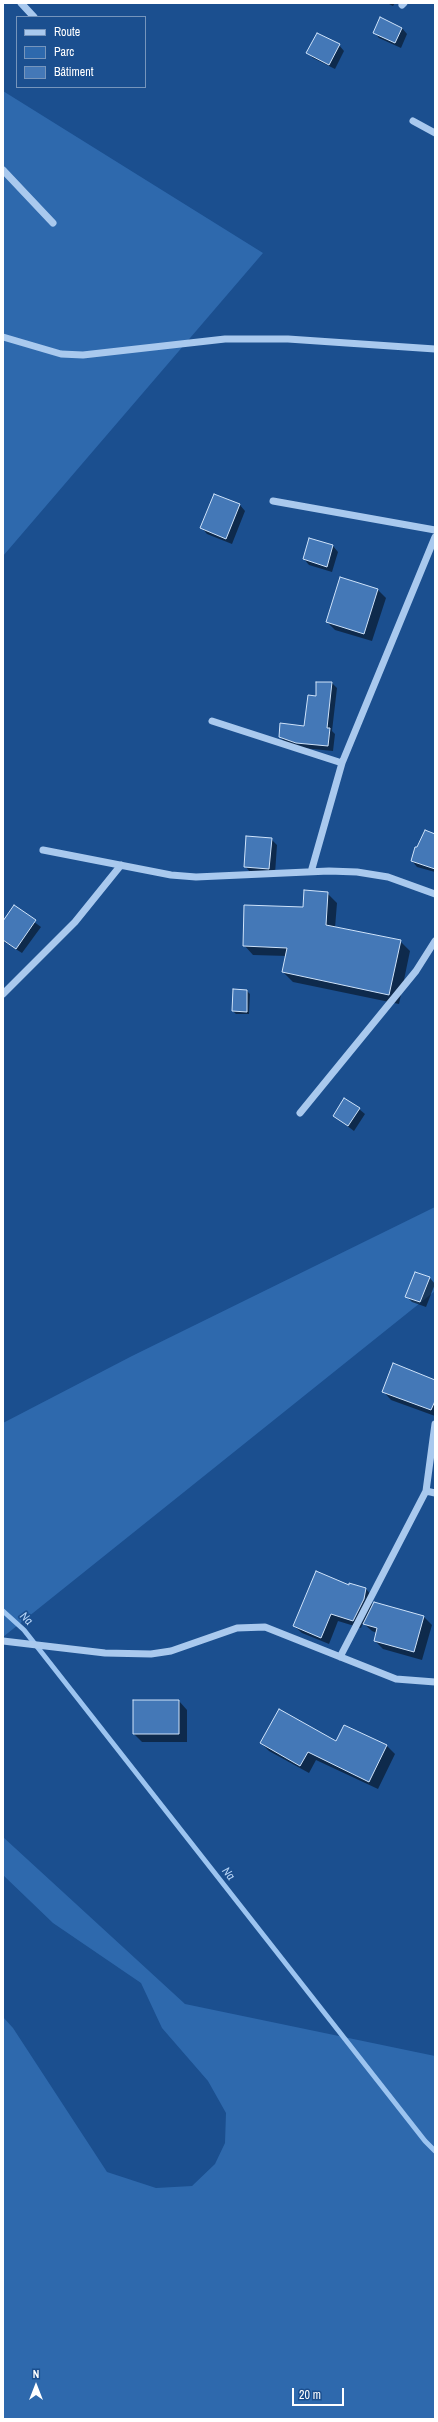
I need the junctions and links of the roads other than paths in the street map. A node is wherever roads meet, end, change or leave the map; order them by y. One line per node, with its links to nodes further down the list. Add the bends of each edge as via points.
1 (21, 3): 2 (street)
2 (33, 16)
3 (412, 121): 4 (street)
4 (435, 133)
5 (3, 170): 6 (street)
6 (54, 223)
7 (3, 337): 8 (street, via 61,354 83,355 225,339 288,339)
8 (435, 349)
9 (273, 502): 10 (street)
10 (435, 530)
11 (435, 537): 13 (street)
12 (212, 721): 13 (street)
13 (342, 763): 16 (street)
14 (43, 850): 15 (street)
15 (121, 865): 16 (street, via 196,877); 19 (street, via 75,922)
16 (311, 872): 17 (street, via 357,872 388,877)
17 (435, 894)
18 (435, 941): 20 (street, via 416,971)
19 (3, 994)
20 (300, 1113)
21 (435, 1424): 22 (street)
22 (426, 1491): 23 (street); 25 (street)
23 (435, 1493)
24 (3, 1641): 25 (street, via 105,1653 151,1654 170,1651 237,1628 265,1627)
25 (340, 1657): 26 (street, via 396,1679)
26 (435, 1682)

